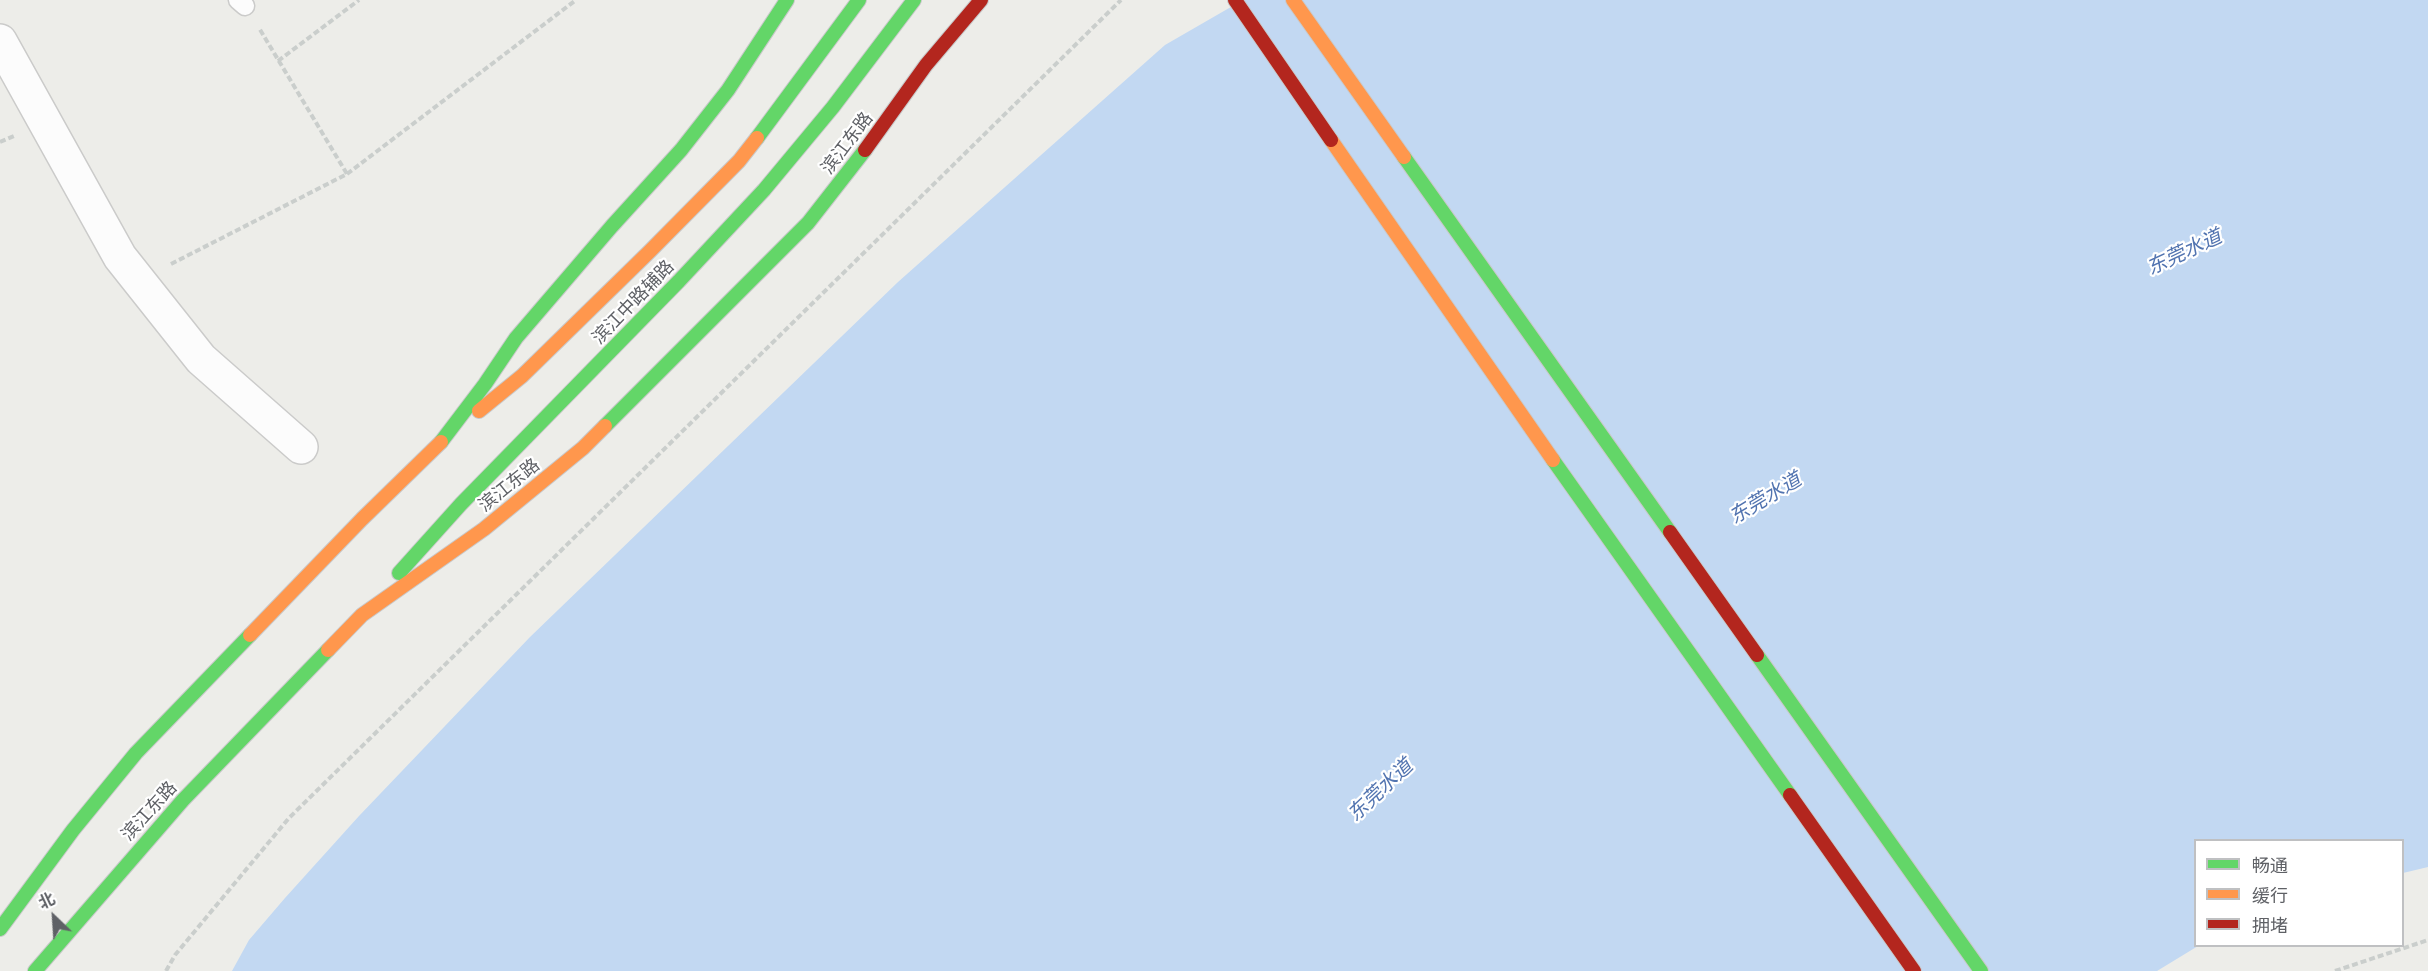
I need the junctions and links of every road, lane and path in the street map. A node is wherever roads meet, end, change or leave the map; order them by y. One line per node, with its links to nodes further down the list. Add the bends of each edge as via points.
1 (359, 0): 12 (path)
2 (576, 0): 13 (path)
3 (787, 0): 15 (main road, via 728,90 516,338)
4 (859, 0): 15 (main road, 滨江中路辅路, via 739,161 522,376)
5 (914, 0): 17 (main road, 滨江中路辅路, via 764,190 461,504)
6 (981, 0): 17 (main road, 滨江东路, via 808,223 583,448 484,529)
7 (1121, 0): 21 (path, via 289,818 175,955)
8 (1235, 0): 22 (main road, via 1528,425)
9 (1293, 0): 23 (main road)
10 (241, 3): 12 (path)
11 (0, 41): 16 (street, via 120,256 201,359)
12 (278, 61): 13 (path)
13 (347, 174): 14 (path)
14 (165, 267)
15 (439, 444): 18 (main road, via 136,753)
16 (301, 447)
17 (362, 615): 20 (main road, 滨江东路, via 183,800)
18 (0, 929)
19 (2428, 940): 24 (path)
20 (35, 971)
21 (166, 971)
22 (1914, 971)
23 (1981, 971)
24 (2335, 971)

